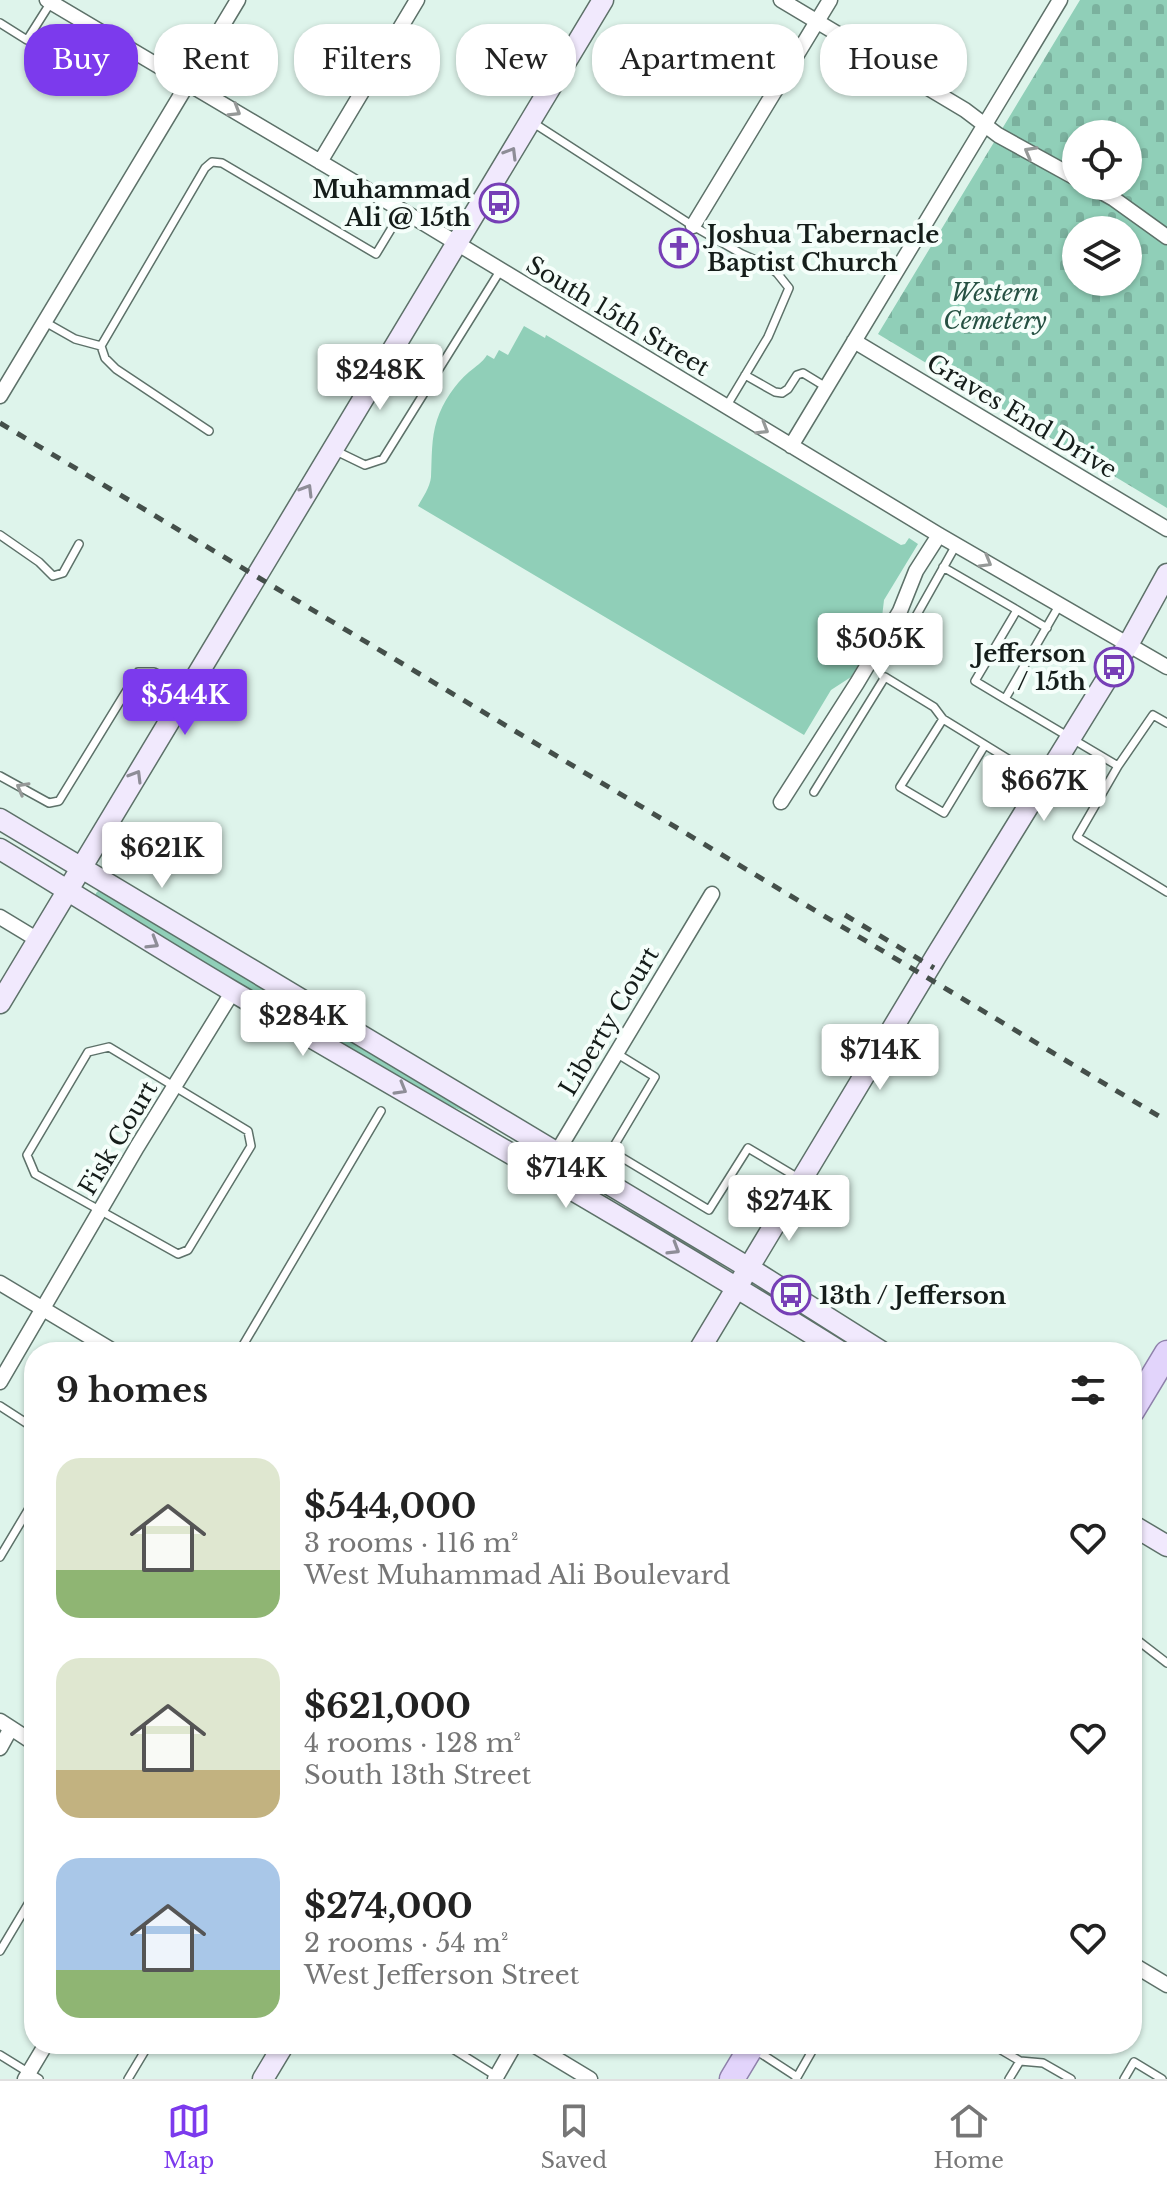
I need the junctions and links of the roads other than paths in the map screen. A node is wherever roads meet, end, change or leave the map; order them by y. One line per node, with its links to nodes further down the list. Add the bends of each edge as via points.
1 (238, 0): 10 (street)
2 (417, 0): 16 (street)
3 (603, 0): 14 (street)
4 (781, 0): 8 (street)
5 (830, 0): 8 (street)
6 (1060, 0): 15 (street)
7 (49, 1): 9 (lane, via 27,40); 11 (street, South 15th Street)
8 (817, 21): 15 (street); 20 (street)
9 (0, 23)
10 (224, 24)
11 (154, 63)
12 (180, 96): 24 (street)
13 (210, 96): 16 (street, South 15th Street, one-way to 16)
14 (530, 121): 20 (lane); 22 (street, one-way to 14)
15 (985, 125): 17 (street, one-way to 15); 25 (street)
16 (320, 162): 19 (street, South 15th Street)
17 (1062, 170)
18 (1115, 200): 21 (street)
19 (402, 211): 22 (street, South 15th Street); 26 (lane, via 376,254 222,163 212,162)
20 (693, 226): 27 (lane, via 767,265 789,288)
21 (1167, 237)
22 (456, 244): 23 (street, South 15th Street); 33 (street)
23 (500, 271): 30 (street, South 15th Street); 33 (lane, via 383,459 365,465)
24 (45, 322): 26 (lane); 29 (street)
25 (854, 341): 28 (street); 34 (street, Graves End Drive)
26 (101, 346): 31 (lane, via 116,369)
27 (745, 375): 28 (lane, via 775,392 788,389 803,373); 30 (lane)
28 (826, 387): 32 (street)
29 (0, 396)
30 (726, 407): 32 (street, South 15th Street, one-way to 32)
31 (209, 431)
32 (791, 446): 36 (street, South 15th Street)
33 (332, 449): 47 (street, one-way to 33)
34 (1167, 529)
35 (0, 535): 37 (lane, via 53,576 63,573)
36 (939, 535): 38 (street, South 15th Street); 57 (street, via 916,571 900,611)
37 (79, 544)
38 (956, 545): 39 (lane); 41 (street, South 15th Street, one-way to 41)
39 (943, 567): 42 (lane); 45 (lane)
40 (1167, 574): 44 (street)
41 (1060, 604): 43 (lane); 44 (street, South 15th Street)
42 (1017, 610): 43 (lane); 48 (lane, via 975,681)
43 (1047, 628): 48 (lane)
44 (1129, 643): 46 (street, South 15th Street); 51 (street)
45 (893, 657)
46 (1167, 667)
47 (188, 690): 54 (lane, one-way to 54, via 154,672 138,672 59,801 49,803); 60 (street, one-way to 47)
48 (1005, 699): 51 (lane)
49 (943, 719): 52 (lane); 52 (lane, via 900,787 944,813); 56 (lane, via 934,707 885,677)
50 (1167, 723): 53 (lane, via 1153,715)
51 (1071, 737): 53 (lane); 55 (street)
52 (985, 745): 55 (lane)
53 (1118, 766): 62 (lane, via 1077,837)
54 (0, 776)
55 (1044, 781): 73 (street)
56 (814, 792)
57 (781, 802)
58 (0, 819): 60 (street)
59 (0, 849): 61 (street)
60 (81, 867): 61 (street); 71 (street)
61 (67, 891): 65 (street); 66 (street, one-way to 66)
62 (1167, 892)
63 (712, 894): 68 (street, Liberty Court)
64 (0, 917): 65 (street)
65 (38, 940): 67 (street)
66 (233, 991): 69 (street, Fisk Court); 72 (street, one-way to 72)
67 (0, 1003)
68 (616, 1053): 71 (street, Liberty Court); 73 (lane, via 655,1077 611,1151 709,1210 748,1148)
69 (174, 1087): 74 (street, Fisk Court); 74 (lane, via 109,1047 88,1052 27,1155 35,1174); 74 (lane, via 248,1131 251,1146 188,1250 178,1254)
70 (381, 1111): 80 (lane)
71 (556, 1153): 72 (street, Liberty Court); 75 (street)
72 (545, 1172): 77 (street, one-way to 77)
73 (802, 1180): 75 (street)
74 (100, 1211): 78 (street, Fisk Court)
75 (749, 1268): 77 (street); 83 (street)
76 (0, 1283): 78 (street)
77 (737, 1287): 81 (street); 82 (street)
78 (42, 1308): 79 (street); 85 (street, Fisk Court)
79 (98, 1342)
80 (245, 1342)
81 (710, 1342)
82 (825, 1342)
83 (866, 1342)
84 (1167, 1353): 86 (main road)
85 (0, 1382)
86 (1142, 1394)
87 (0, 1406): 88 (lane)
88 (24, 1422)
89 (24, 1517): 92 (lane)
90 (1142, 1531): 91 (street)
91 (1167, 1546)
92 (0, 1557)
93 (1142, 1644): 94 (lane)
94 (1167, 1663)
95 (6, 1725): 96 (street); 97 (street)
96 (24, 1734)
97 (0, 1748)
98 (24, 1911): 99 (lane)
99 (0, 1951)
100 (1142, 1970): 101 (street)
101 (1167, 1985)
102 (41, 2054): 114 (street)
103 (143, 2054): 117 (lane)
104 (278, 2054): 118 (street)
105 (460, 2054): 115 (lane)
106 (509, 2054): 115 (street)
107 (549, 2054): 119 (street)
108 (742, 2054): 120 (main road)
109 (760, 2054): 116 (lane)
110 (810, 2054): 116 (lane)
111 (1008, 2054): 113 (lane)
112 (0, 2055): 114 (lane)
113 (1020, 2061): 121 (lane); 122 (lane, via 1043,2063)
114 (31, 2077)
115 (496, 2078)
116 (796, 2078)
117 (128, 2079)
118 (263, 2079)
119 (590, 2079)
120 (732, 2079)
121 (1009, 2079)
122 (1071, 2079)
123 (1124, 2079): 124 (lane, via 1134,2062)
124 (1162, 2079)

